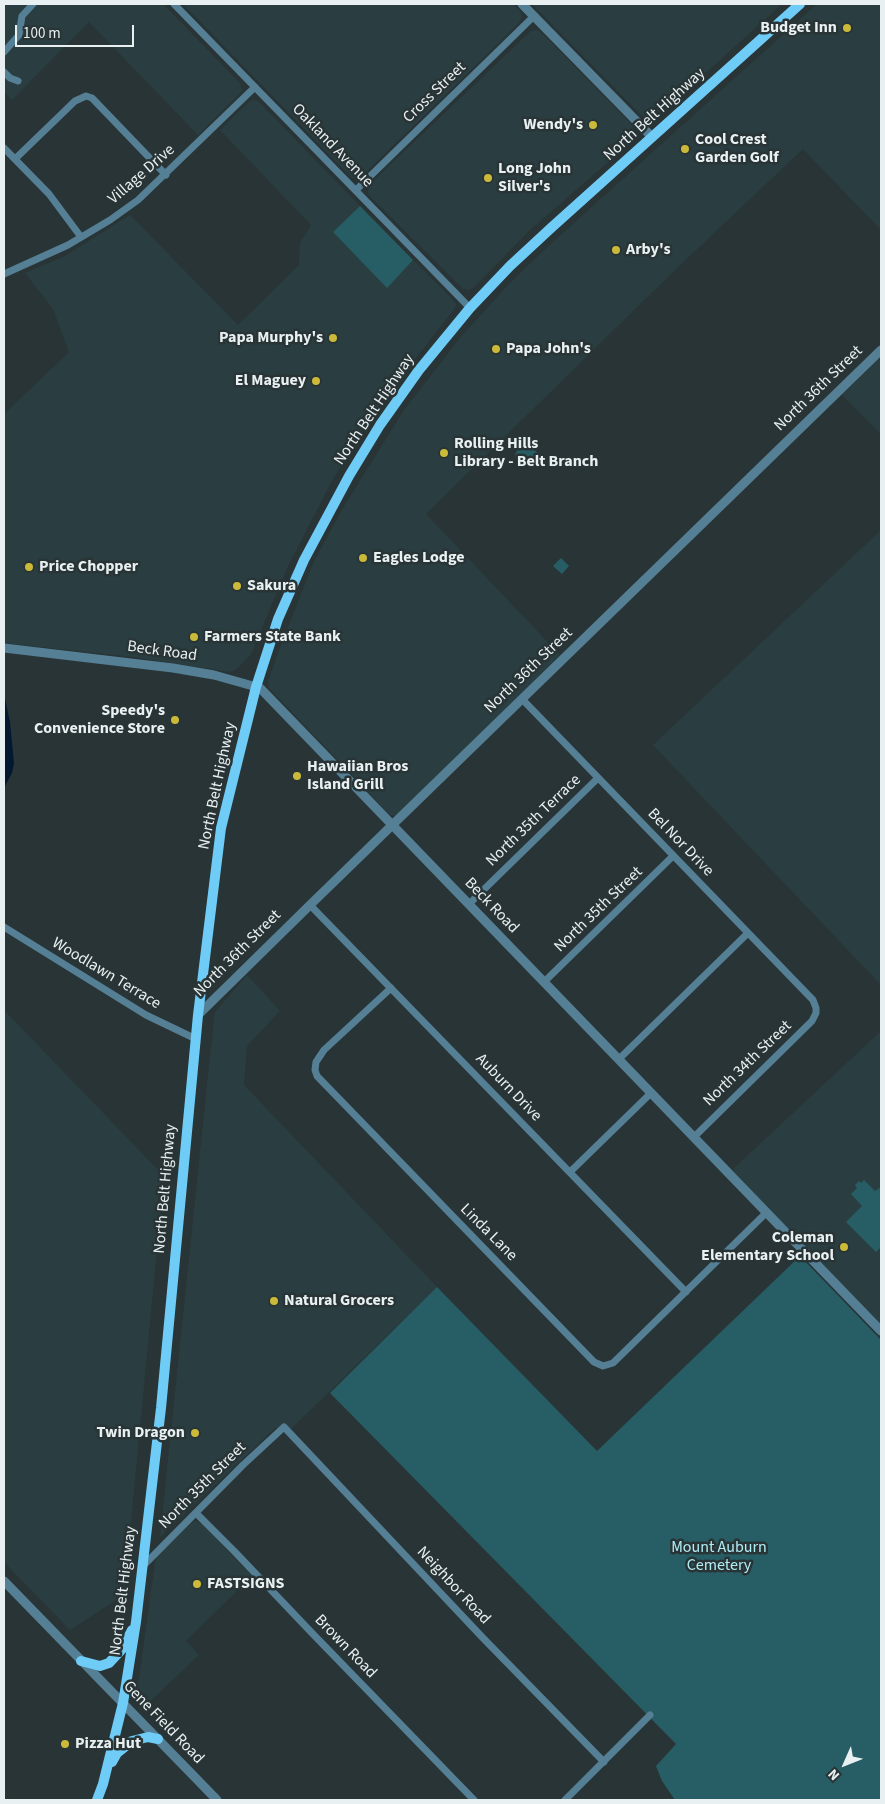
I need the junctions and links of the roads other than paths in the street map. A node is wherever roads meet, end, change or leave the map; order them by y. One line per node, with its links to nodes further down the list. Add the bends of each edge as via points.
1 (33, 4): 6 (street, via 22,16 19,35)
2 (174, 4): 9 (street, Oakland Avenue)
3 (522, 4): 5 (street)
4 (800, 4): 10 (main road, North Belt Highway)
5 (534, 16): 10 (street); 14 (street, Cross Street)
6 (4, 52)
7 (4, 72): 8 (street)
8 (18, 81)
9 (255, 87): 13 (street, Village Drive); 14 (street, Oakland Avenue)
10 (652, 137): 17 (main road, North Belt Highway, via 510,266)
11 (4, 148): 12 (street)
12 (15, 159): 13 (street, via 75,101 86,96 92,98); 15 (street, via 48,194)
13 (166, 175): 15 (street, Village Drive, via 138,200)
14 (356, 190): 17 (street, Oakland Avenue)
15 (81, 237): 16 (street, Village Drive)
16 (4, 274)
17 (470, 308): 20 (main road, North Belt Highway, via 380,425 325,518 278,619)
18 (881, 350): 21 (street, North 36th Street)
19 (4, 648): 20 (street, Beck Road, via 173,668)
20 (256, 687): 23 (street, Beck Road); 32 (main road, North Belt Highway, via 221,828)
21 (522, 699): 22 (street, Bel Nor Drive); 23 (street, North 36th Street)
22 (598, 778): 24 (street, Bel Nor Drive); 26 (street, North 35th Terrace)
23 (393, 825): 25 (street, North 36th Street); 26 (street, Beck Road)
24 (673, 856): 28 (street, Bel Nor Drive); 29 (street, North 35th Street)
25 (310, 904): 30 (street, Auburn Drive); 32 (street, North 36th Street)
26 (469, 904): 29 (street, Beck Road)
27 (4, 927): 33 (street, Woodlawn Terrace, via 146,1015)
28 (748, 933): 31 (street, Bel Nor Drive, via 813,1000); 34 (street)
29 (544, 982): 34 (street, Beck Road)
30 (391, 988): 37 (street, Auburn Drive); 39 (street, Linda Lane, via 324,1050 316,1062 317,1076 594,1362 603,1366 613,1362)
31 (816, 1008): 36 (street, North 34th Street, via 812,1021)
32 (198, 1015): 33 (main road, North Belt Highway)
33 (196, 1039): 43 (main road, North Belt Highway)
34 (619, 1059): 35 (street, Beck Road)
35 (651, 1092): 36 (street, Beck Road); 37 (street)
36 (694, 1137): 38 (street, Beck Road)
37 (570, 1172): 39 (street, Auburn Drive)
38 (766, 1213): 39 (street); 40 (street, Beck Road)
39 (686, 1292)
40 (881, 1331)
41 (284, 1427): 42 (street, North 35th Street); 50 (street, Neighbor Road)
42 (196, 1513): 43 (street, North 35th Street); 54 (street, Brown Road)
43 (143, 1566): 45 (main road, North Belt Highway)
44 (4, 1581): 46 (street, Gene Field Road)
45 (136, 1622): 46 (main road, via 122,1649 109,1663 100,1666); 47 (main road, North Belt Highway)
46 (82, 1661): 47 (street, Gene Field Road)
47 (123, 1703): 49 (street, Gene Field Road); 51 (main road, North Belt Highway)
48 (650, 1715): 50 (street)
49 (158, 1739): 51 (main road, via 148,1737 132,1741 117,1753); 53 (street, Gene Field Road)
50 (604, 1762): 55 (street)
51 (106, 1772): 52 (main road, North Belt Highway)
52 (98, 1800)
53 (217, 1800)
54 (474, 1800)
55 (565, 1800)

